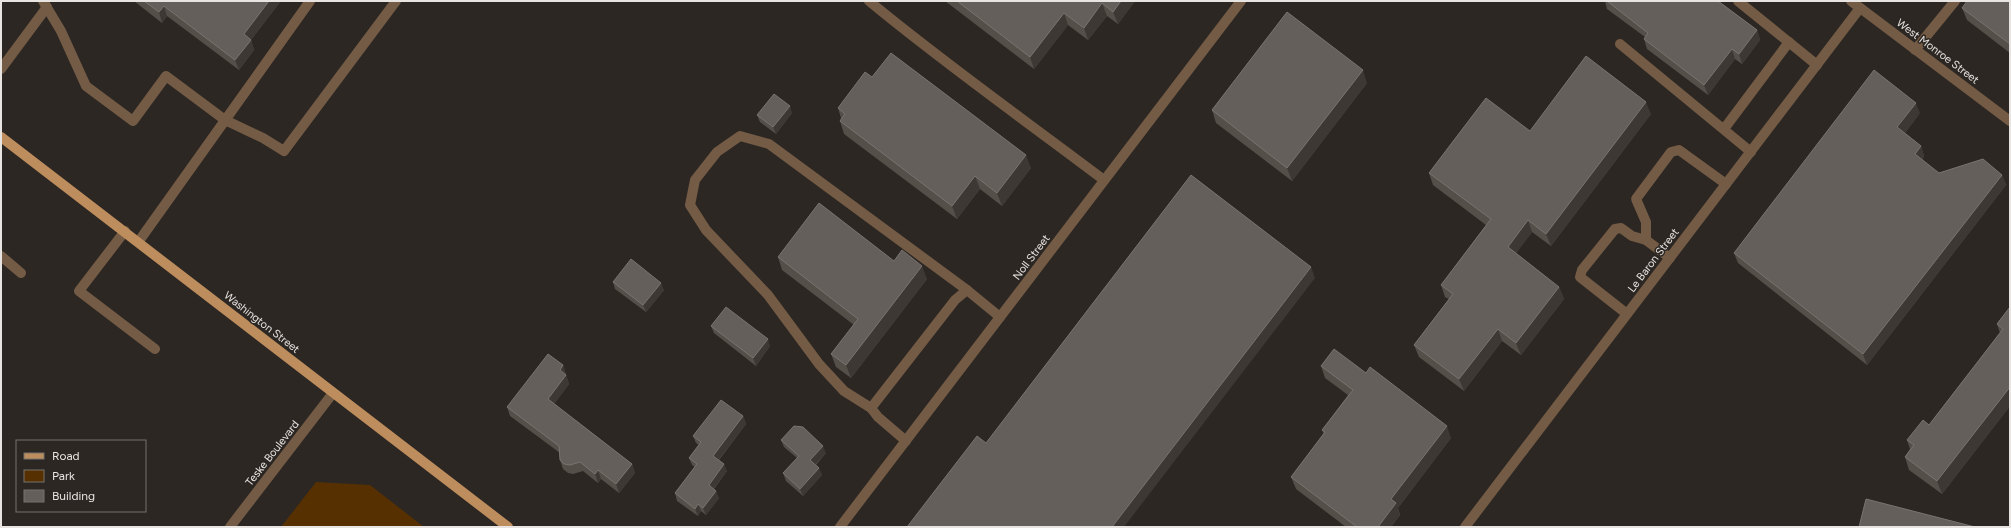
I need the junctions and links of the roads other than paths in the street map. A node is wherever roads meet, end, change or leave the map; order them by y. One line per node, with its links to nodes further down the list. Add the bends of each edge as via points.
1 (310, 1): 15 (street)
2 (396, 1): 15 (street, via 284,151)
3 (869, 1): 20 (street, via 922,45)
4 (1241, 1): 20 (street, Noll Street)
5 (1738, 1): 10 (street)
6 (1851, 1): 9 (street, West Monroe Street)
7 (1955, 1): 12 (street)
8 (45, 4): 14 (street); 15 (street, via 61,31 86,86 133,121 166,76)
9 (1860, 8): 12 (street, West Monroe Street); 13 (street, Le Baron Street)
10 (1789, 42): 13 (street); 17 (street)
11 (1620, 44): 17 (street)
12 (1915, 50): 16 (street, West Monroe Street)
13 (1817, 65): 19 (street, Le Baron Street)
14 (1, 69)
15 (225, 120): 24 (street)
16 (2010, 120)
17 (1724, 129): 19 (street)
18 (1, 137): 22 (main road, Washington Street)
19 (1751, 152): 21 (street, Le Baron Street)
20 (1104, 180): 30 (street, Noll Street)
21 (1726, 184): 23 (street, via 1679,150 1671,152 1636,199 1646,222); 26 (street, Le Baron Street)
22 (125, 230): 24 (main road, Washington Street); 31 (street, via 79,291)
23 (1646, 240): 26 (street); 29 (street, via 1632,236 1621,228 1615,230 1582,270 1580,277)
24 (139, 241): 32 (main road, Washington Street)
25 (1, 256): 27 (street)
26 (1670, 258): 29 (street, Le Baron Street)
27 (21, 272)
28 (967, 290): 30 (street); 33 (street, via 955,300); 33 (street, via 769,144 740,136 717,152 695,180 690,205 706,230 768,295 819,364 844,391)
29 (1627, 314): 38 (street, Le Baron Street)
30 (1000, 317): 34 (street, Noll Street)
31 (155, 349)
32 (333, 393): 35 (street, Teske Boulevard); 36 (main road, Washington Street)
33 (871, 408): 34 (street)
34 (906, 441): 37 (street, Noll Street)
35 (230, 527)
36 (508, 527)
37 (840, 527)
38 (1465, 527)

